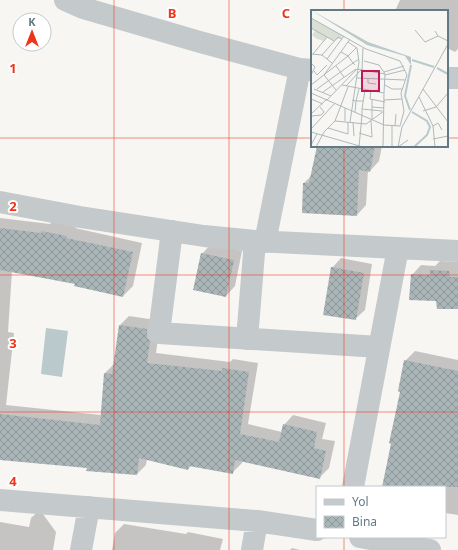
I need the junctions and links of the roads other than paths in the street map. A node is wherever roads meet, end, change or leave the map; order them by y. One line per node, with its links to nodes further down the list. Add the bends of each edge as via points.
1 (65, 0): 2 (street, via 83,8 200,42)
2 (306, 70): 5 (street)
3 (0, 202): 4 (street)
4 (172, 231): 5 (street); 8 (street, via 159,333)
5 (260, 241): 6 (street); 8 (street)
6 (398, 248): 7 (street); 9 (street)
7 (458, 251)
8 (247, 339): 9 (street)
9 (380, 347): 10 (street)
10 (353, 486)
11 (0, 500): 12 (street)
12 (89, 507): 13 (street); 16 (street)
13 (257, 521): 14 (street); 17 (street)
14 (316, 530)
15 (365, 538): 18 (street)
16 (81, 550)
17 (252, 550)
18 (430, 550)

